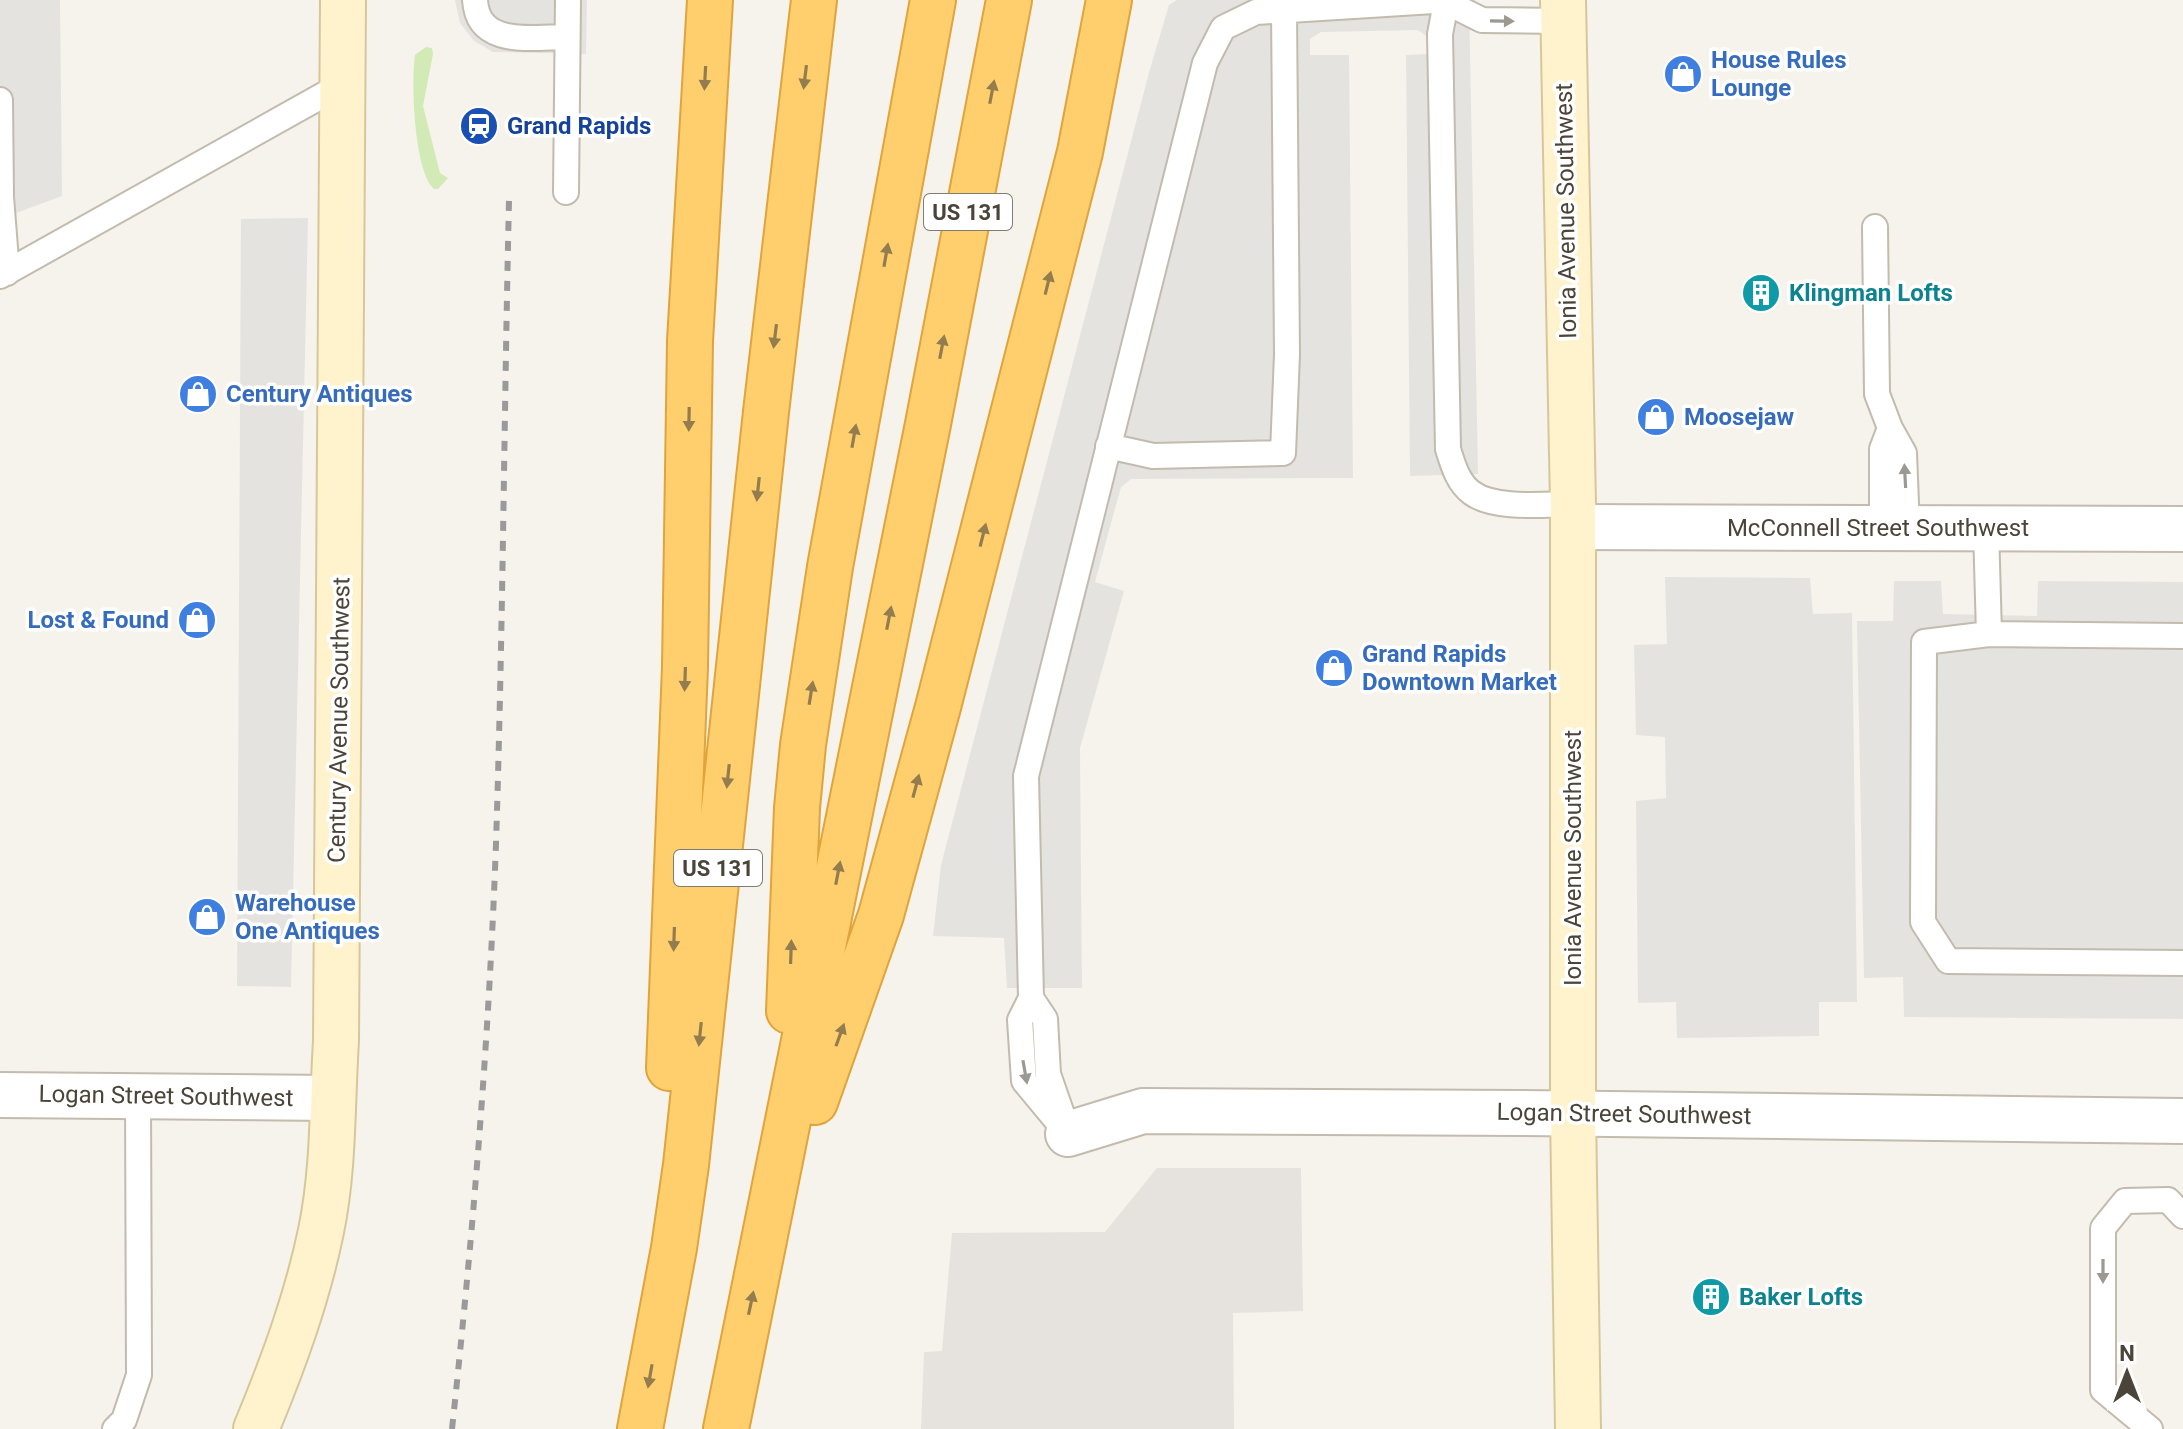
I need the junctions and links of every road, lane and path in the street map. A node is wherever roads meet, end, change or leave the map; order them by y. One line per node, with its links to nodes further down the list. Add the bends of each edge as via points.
1 (343, 0): 13 (street, Century Avenue Southwest)
2 (475, 0): 12 (lane, via 483,25 496,33)
3 (568, 0): 12 (lane)
4 (710, 0): 35 (highway, one-way to 35, via 690,341 685,667)
5 (814, 0): 35 (highway, US 131, one-way to 35, via 686,1165)
6 (933, 0): 32 (highway, one-way to 6, via 798,792 830,567)
7 (1009, 0): 32 (highway, US 131, one-way to 7)
8 (1109, 0): 34 (highway, one-way to 8, via 881,915 1036,331 1080,152)
9 (1448, 1): 10 (lane); 11 (lane, one-way to 11, via 1482,20); 19 (lane, via 1440,34 1448,449 1455,471 1474,495)
10 (1284, 11): 18 (lane, via 1256,12 1223,28 1205,63); 18 (lane, via 1283,453 1153,456)
11 (1563, 11): 19 (street, Ionia Avenue Southwest)
12 (567, 37): 15 (lane)
13 (343, 84): 17 (lane); 28 (street, Century Avenue Southwest)
14 (0, 100): 17 (lane)
15 (566, 192)
16 (1875, 227): 20 (lane, via 1877,394 1890,428 1882,449)
17 (3, 275)
18 (1108, 446): 31 (lane, via 1026,776 1031,998 1020,1020 1024,1081)
19 (1573, 516): 20 (street, McConnell Street Southwest); 29 (street, Ionia Avenue Southwest)
20 (1894, 528): 21 (street, McConnell Street Southwest)
21 (1986, 528): 22 (street, McConnell Street Southwest); 23 (lane)
22 (2183, 529)
23 (1989, 634): 24 (lane); 25 (lane, via 1924,642 1923,922 1948,961)
24 (2183, 636)
25 (2183, 963)
26 (0, 1095): 27 (street, Logan Street Southwest)
27 (138, 1096): 28 (street, Logan Street Southwest); 36 (lane, via 139,1375 124,1420)
28 (332, 1098): 37 (street, Century Avenue Southwest, via 322,1228 297,1325)
29 (1573, 1113): 30 (street, Logan Street Southwest); 31 (street, Logan Street Southwest, via 1143,1111); 40 (street, Ionia Avenue Southwest)
30 (2183, 1121)
31 (1068, 1134)
32 (785, 1142): 34 (highway, US 131)
33 (2183, 1216): 41 (lane, one-way to 41, via 2168,1200 2125,1201 2103,1228 2103,1390)
34 (765, 1239): 39 (highway, US 131, one-way to 34)
35 (660, 1323): 38 (highway, US 131, one-way to 38)
36 (115, 1429)
37 (256, 1429)
38 (640, 1429)
39 (726, 1429)
40 (1578, 1429)
41 (2150, 1429)

